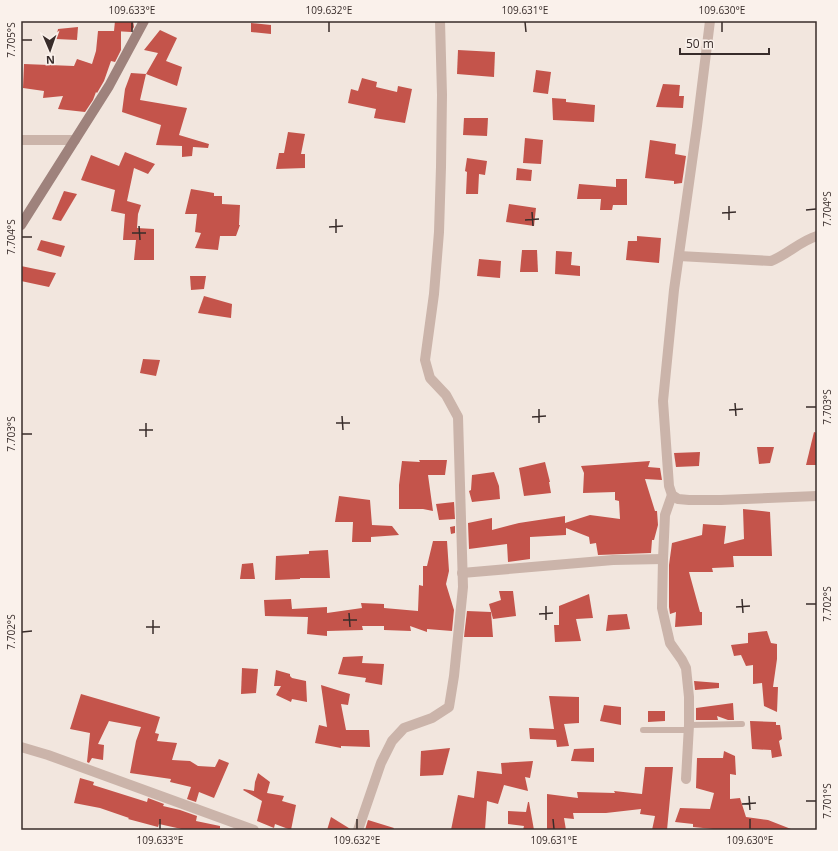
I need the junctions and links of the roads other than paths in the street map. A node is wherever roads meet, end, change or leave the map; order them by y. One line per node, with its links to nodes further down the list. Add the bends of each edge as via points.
1 (144, 21): 5 (main road, via 109,86)
2 (440, 21): 12 (street, via 442,95 439,218 434,294 425,360 430,378 446,395 458,417)
3 (710, 21): 8 (street)
4 (21, 140): 5 (street)
5 (74, 140): 6 (main road)
6 (21, 225)
7 (817, 236): 8 (street, via 771,261)
8 (679, 256): 9 (street, via 663,401 669,486)
9 (672, 494): 10 (street, via 678,499 689,500); 11 (street, via 665,515)
10 (817, 496)
11 (663, 559): 12 (street, via 613,560); 14 (street, via 662,608 670,642 686,668)
12 (462, 573): 19 (street, via 449,707 432,718 404,728 392,741 381,763)
13 (742, 724): 14 (lane)
14 (689, 728): 15 (lane); 17 (street)
15 (643, 730)
16 (21, 746): 18 (street)
17 (686, 779)
18 (254, 830)
19 (358, 830)

